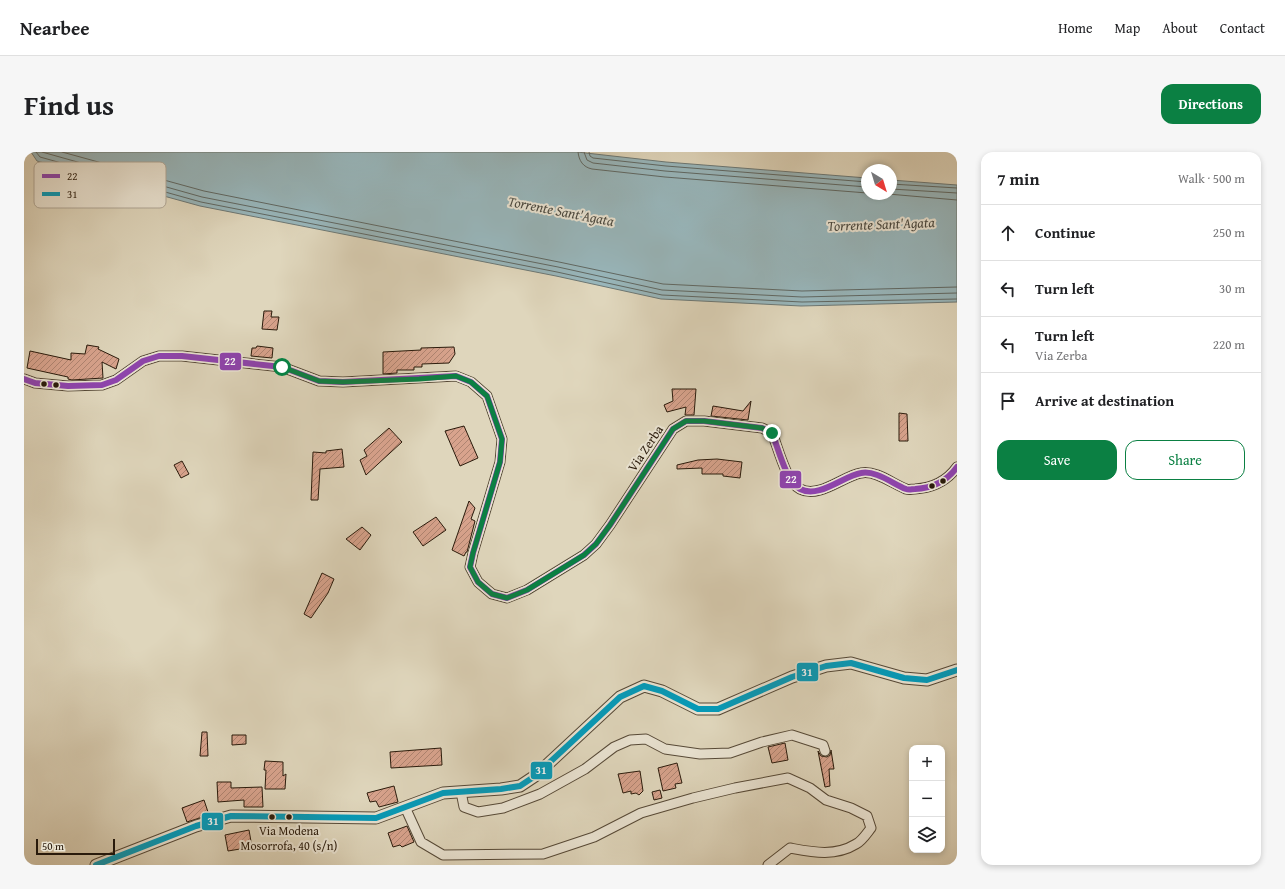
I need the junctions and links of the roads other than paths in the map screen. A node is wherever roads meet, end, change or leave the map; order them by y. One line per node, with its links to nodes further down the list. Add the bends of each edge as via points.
1 (24, 379): 2 (street, Via Zerba, via 35,383 68,386 102,385 116,380 143,361 159,356 182,356 282,367 319,381 350,382 456,376 471,382 487,396 502,439 500,462 470,567 478,582 492,594 507,598 527,590 584,555 596,544 673,429 686,421 762,428 772,433 790,480 801,490 815,492 863,472 879,476 908,490 925,488 941,482)
2 (957, 467)
3 (957, 670): 5 (street, via 927,680 904,678 851,663 826,666 792,677 718,709 698,709 662,691 644,686 620,697 535,776 520,786)
4 (825, 751): 5 (street, via 823,745 792,735 730,753 700,754 665,749 646,740 630,740 614,747 585,769 540,794 503,808 478,812 464,806)
5 (461, 792): 6 (street, via 443,793)
6 (405, 807): 7 (street, via 376,818 231,816 196,826); 8 (street, via 421,842 444,856 543,854 594,837 641,813 707,795 788,778 810,788 826,800 867,816 871,828 857,844 838,852 816,853 790,848)
7 (96, 865)
8 (768, 865)

